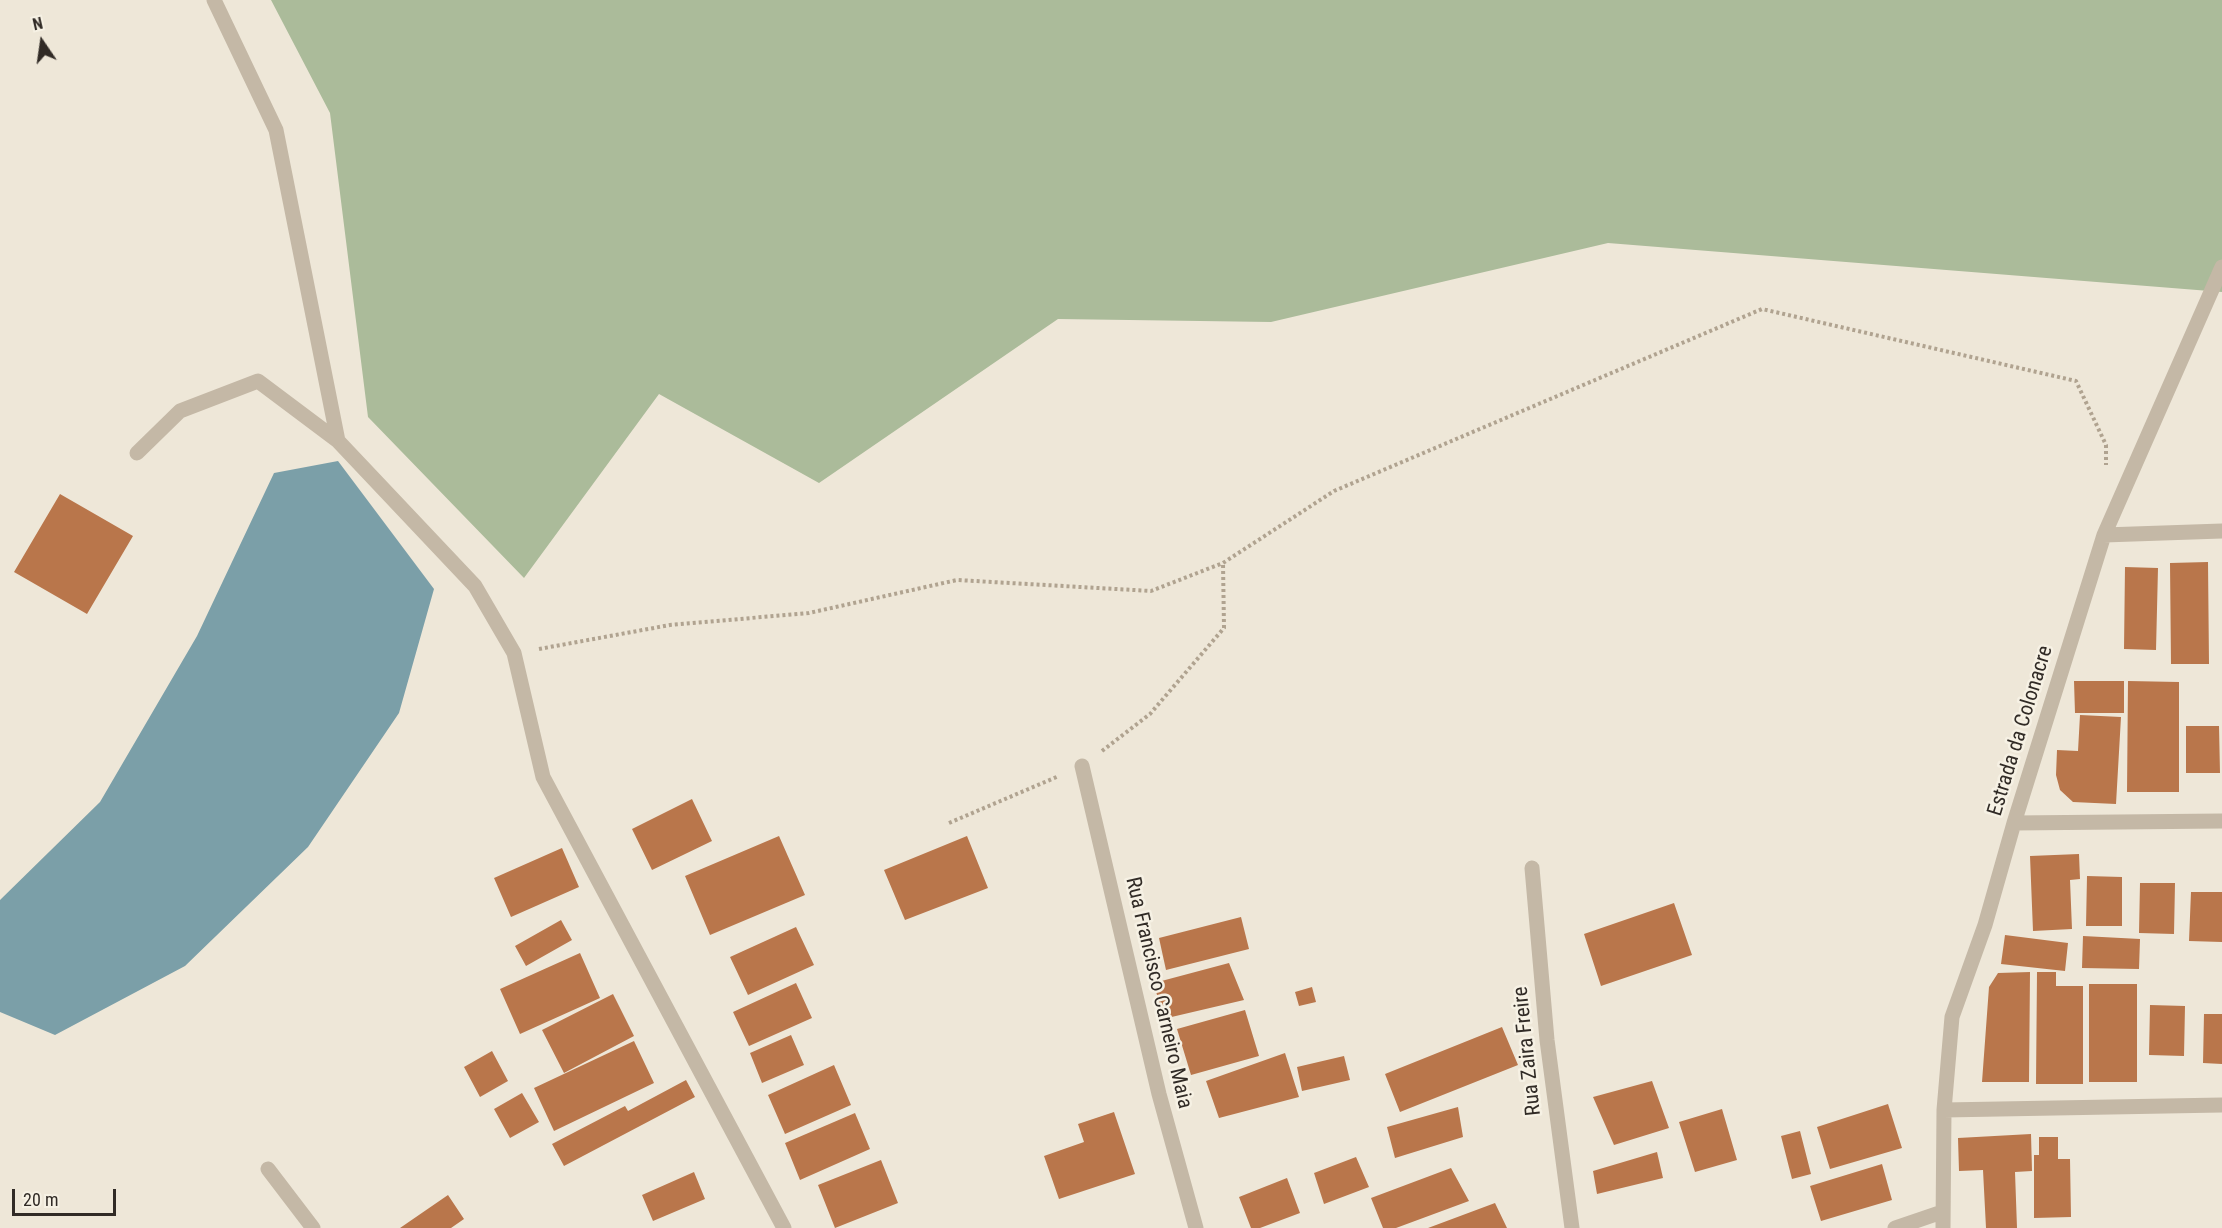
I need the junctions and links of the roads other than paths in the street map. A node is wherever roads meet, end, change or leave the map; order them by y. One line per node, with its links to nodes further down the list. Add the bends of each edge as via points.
1 (214, 0): 3 (street, via 276,130)
2 (2222, 267): 6 (street, Estrada da Colonacre)
3 (338, 441): 4 (street, via 258,381 180,411); 16 (street, via 475,586 514,653 543,777)
4 (136, 453)
5 (2222, 531): 6 (street)
6 (2104, 535): 9 (street, Estrada da Colonacre)
7 (1082, 766): 17 (street, Rua Francisco Carneiro Maia)
8 (2222, 821): 9 (street)
9 (2014, 823): 12 (street, Estrada da Colonacre, via 1985,925 1952,1017)
10 (1532, 868): 18 (street, Rua Zaira Freire, via 1547,1040)
11 (2222, 1105): 12 (street)
12 (1944, 1110): 14 (street, Estrada da Colonacre)
13 (268, 1169): 15 (street)
14 (1942, 1212): 19 (street); 20 (street, Estrada da Colonacre)
15 (313, 1228)
16 (784, 1228)
17 (1196, 1228)
18 (1572, 1228)
19 (1895, 1228)
20 (1943, 1228)

